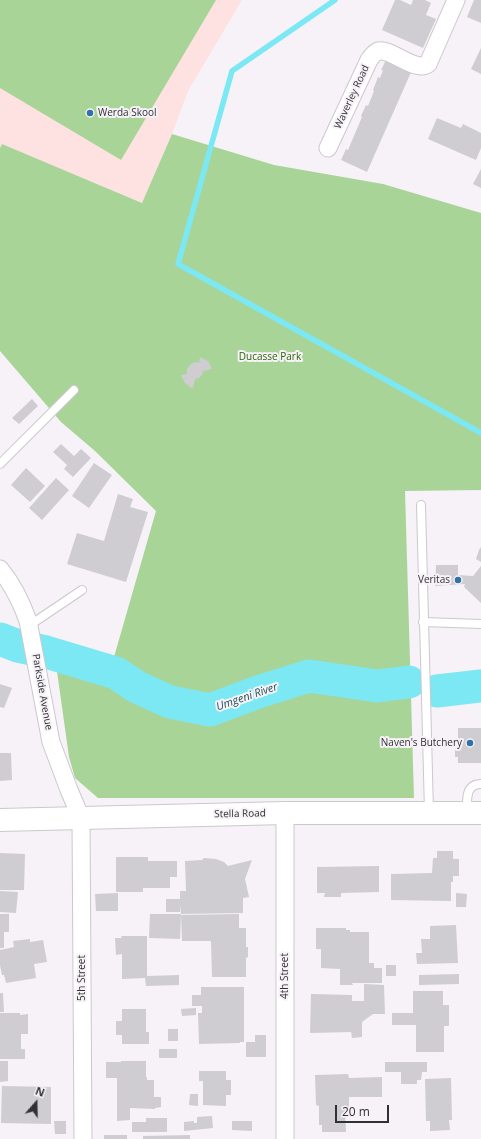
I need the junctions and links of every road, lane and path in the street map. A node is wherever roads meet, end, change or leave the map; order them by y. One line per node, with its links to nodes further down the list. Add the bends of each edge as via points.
1 (456, 0): 2 (street, Waverley Road, via 425,66 418,66 382,51 374,53)
2 (328, 148)
3 (74, 390): 4 (lane)
4 (0, 464)
5 (421, 504): 8 (lane)
6 (0, 568): 10 (street, Parkside Avenue, via 14,588)
7 (82, 590): 10 (lane)
8 (423, 622): 9 (lane); 13 (lane)
9 (481, 624)
10 (31, 629): 15 (street, Parkside Avenue, via 51,742)
11 (481, 784): 14 (lane, via 471,787 468,796)
12 (285, 813): 13 (main road, Stella Road); 15 (main road, Stella Road); 18 (street, 4th Street)
13 (429, 813): 14 (main road, Stella Road)
14 (474, 813)
15 (81, 818): 16 (main road, Stella Road); 17 (street, 5th Street)
16 (0, 820)
17 (83, 1139)
18 (285, 1139)

